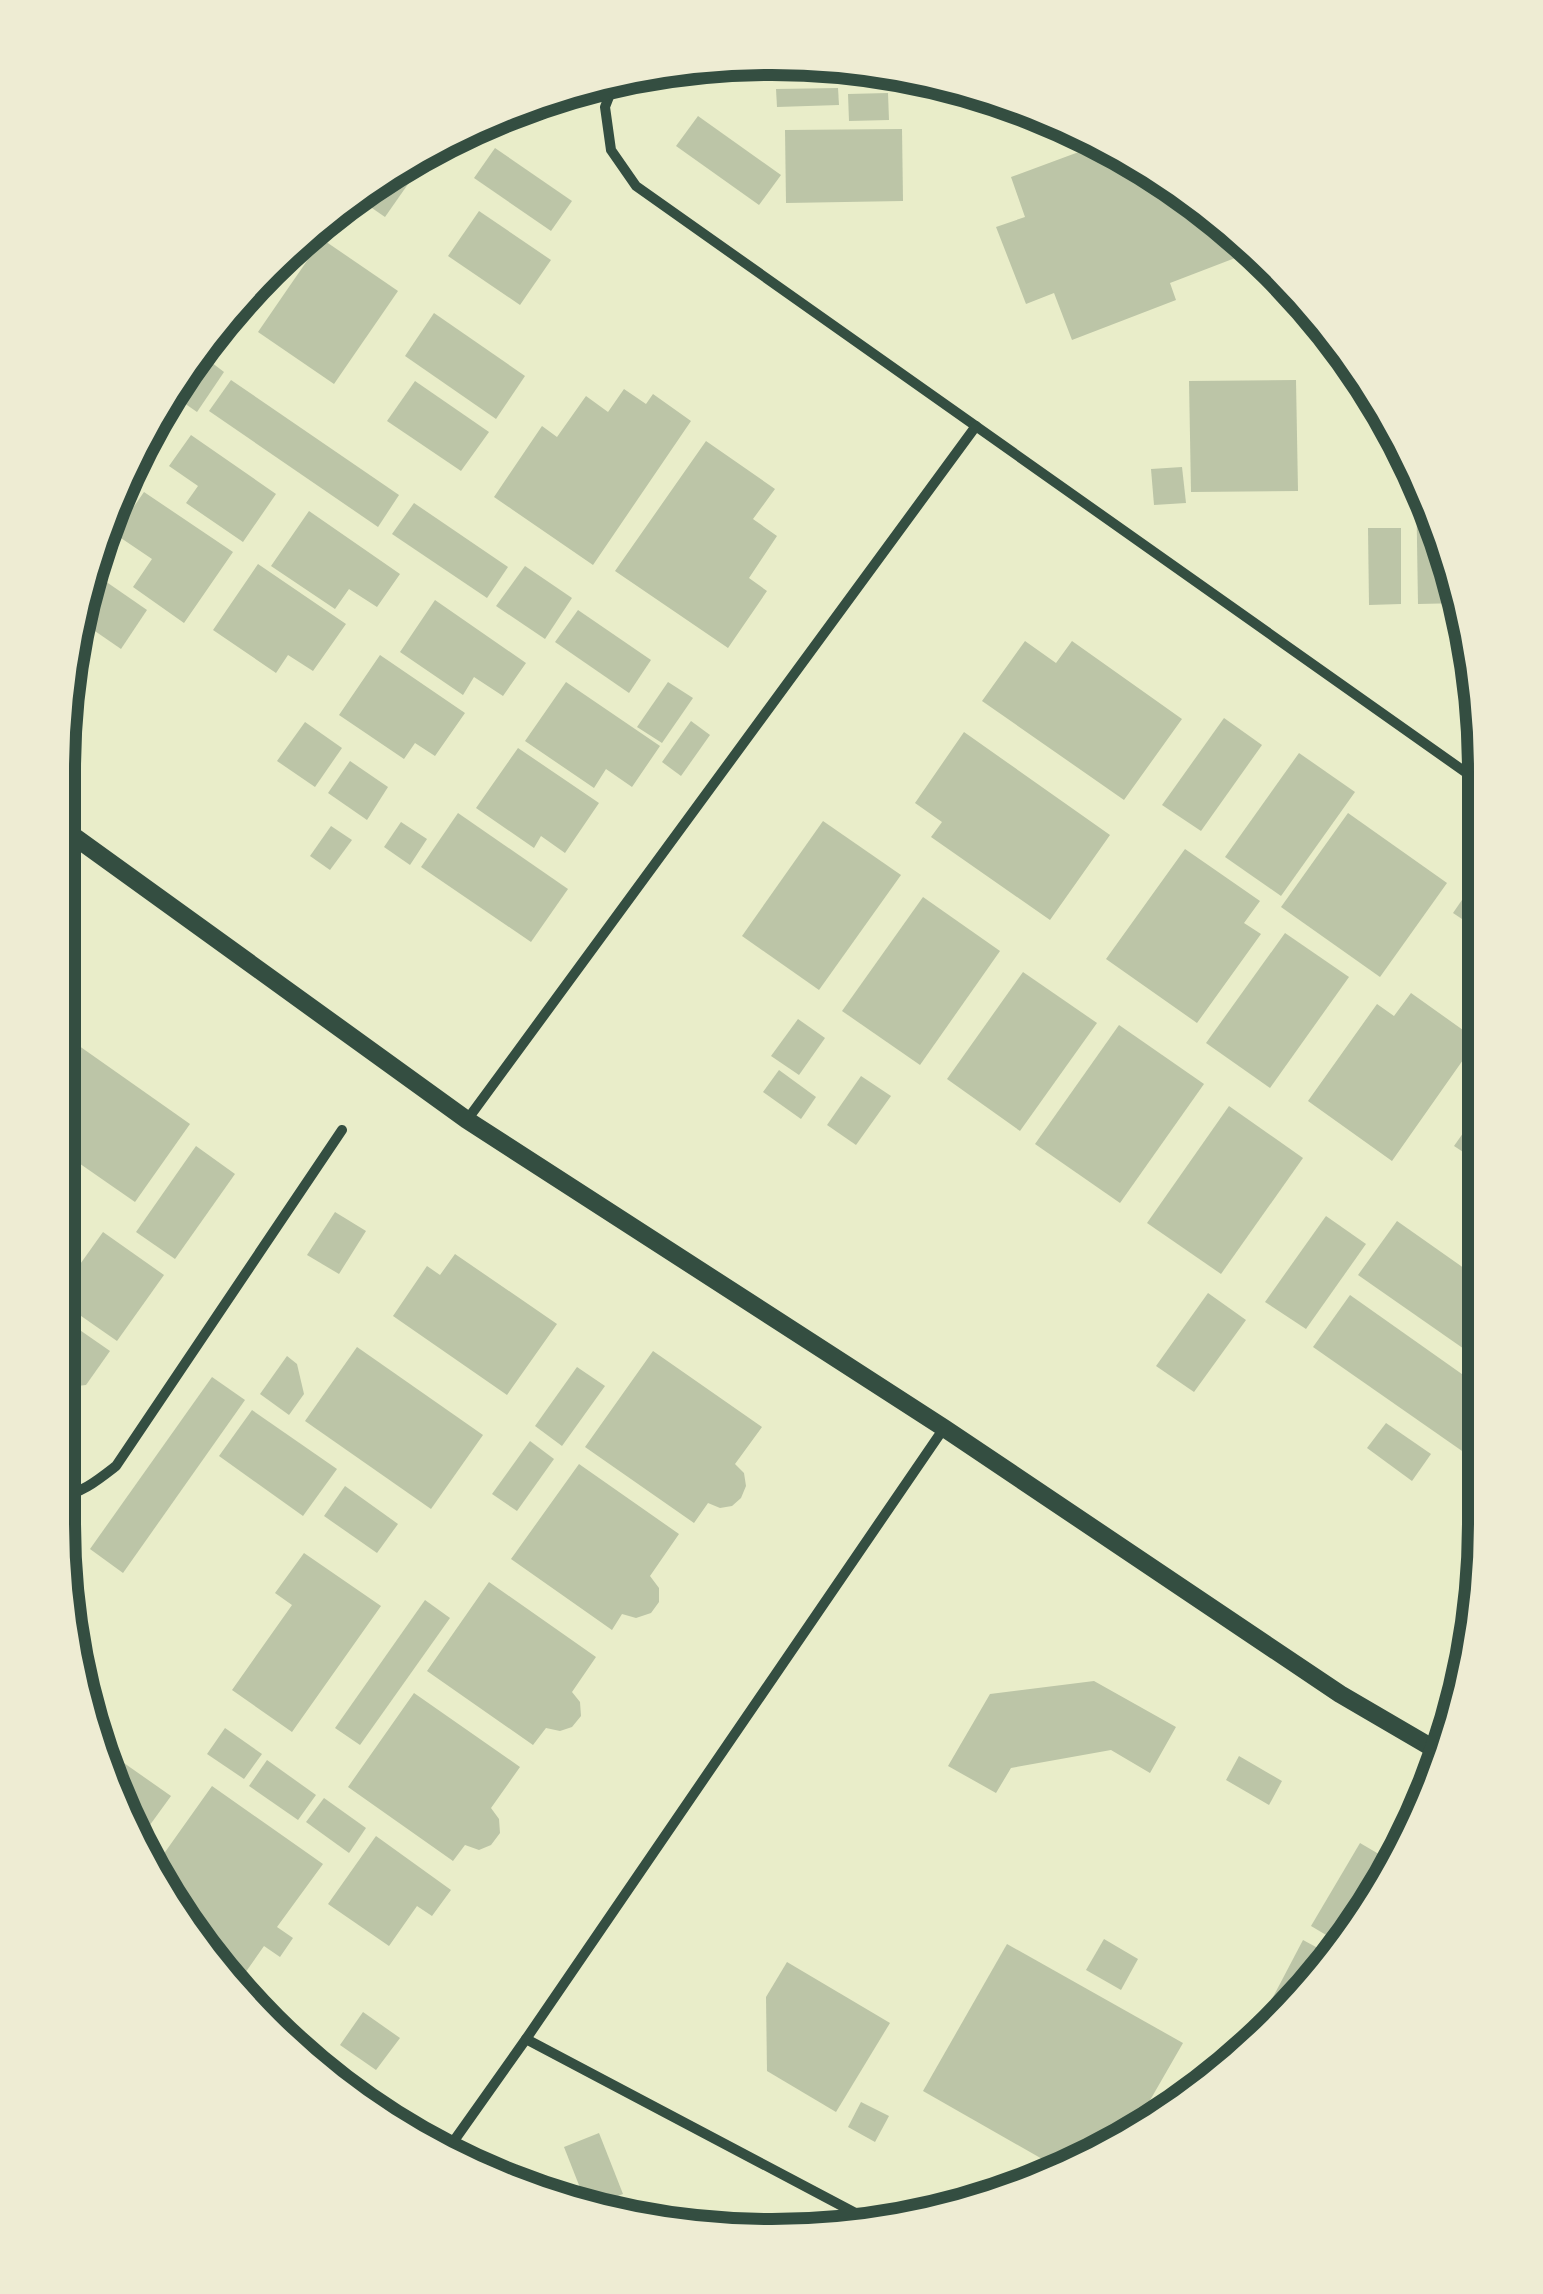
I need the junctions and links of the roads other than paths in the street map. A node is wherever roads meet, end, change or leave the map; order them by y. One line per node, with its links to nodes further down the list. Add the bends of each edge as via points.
1 (610, 94): 2 (street, via 605,107 611,150 636,186)
2 (976, 426): 3 (street); 5 (street)
3 (1468, 774)
4 (75, 837): 5 (street)
5 (467, 1120): 7 (street)
6 (342, 1130): 8 (street, via 116,1466)
7 (944, 1428): 9 (street); 10 (street)
8 (75, 1493)
9 (1430, 1748)
10 (526, 2039): 11 (street); 12 (street)
11 (453, 2142)
12 (856, 2214)

